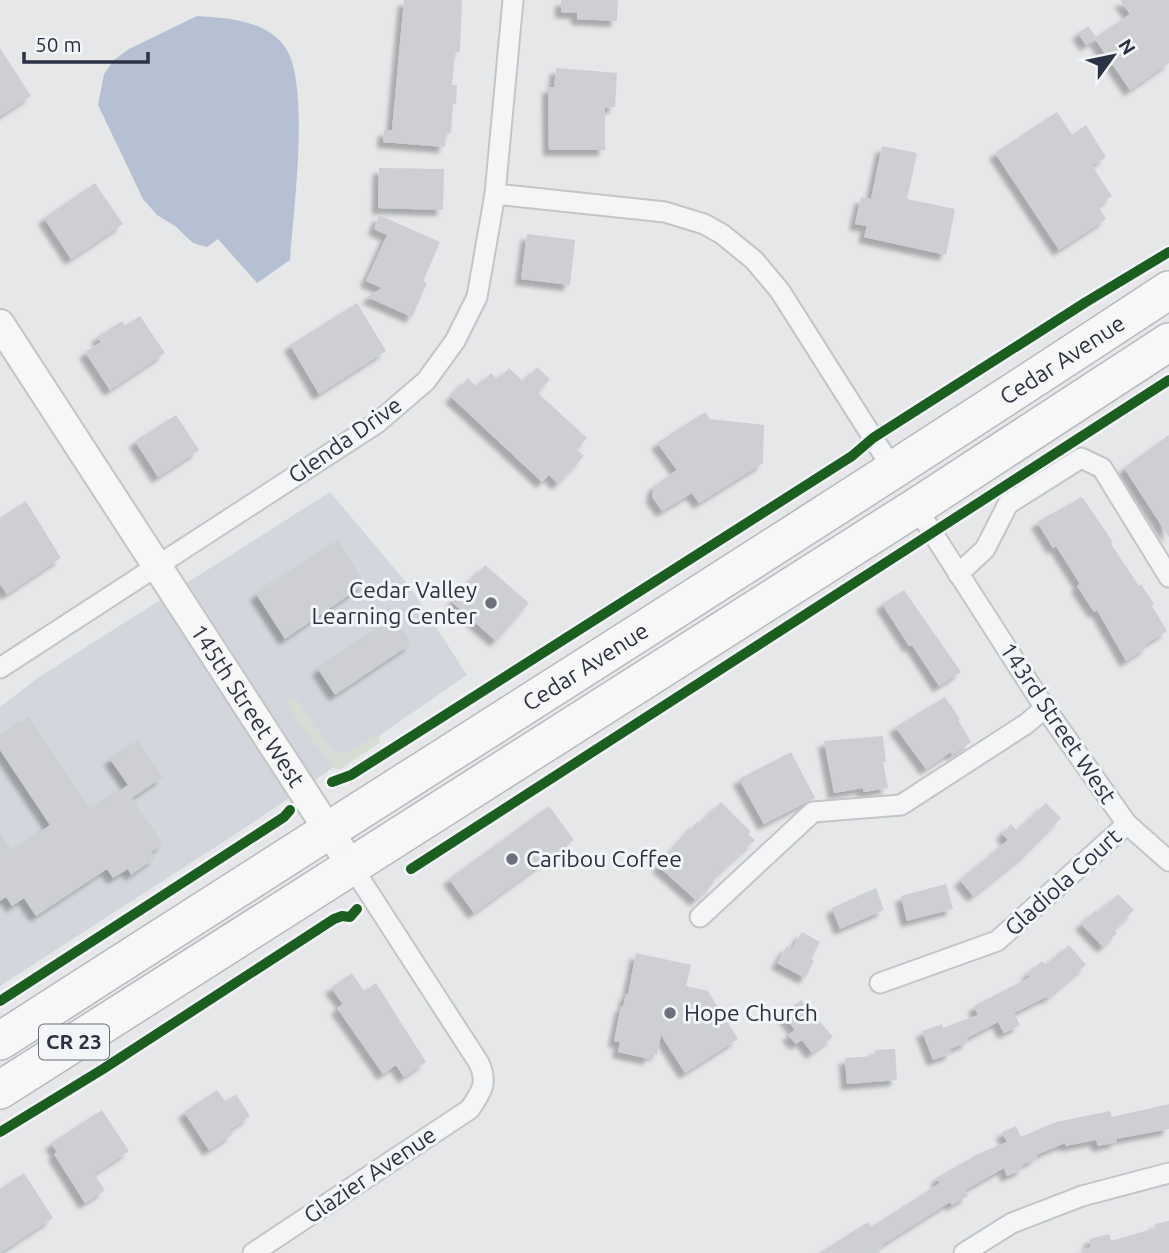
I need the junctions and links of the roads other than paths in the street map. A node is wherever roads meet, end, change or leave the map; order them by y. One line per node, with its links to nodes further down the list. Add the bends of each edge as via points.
1 (513, 0): 2 (street, Glenda Drive)
2 (495, 194): 6 (street, via 665,212 722,234 754,260 780,291); 8 (street, Glenda Drive, via 477,297 455,341 426,381 377,423)
3 (1169, 290): 6 (highway, Cedar Avenue / CR 23)
4 (0, 324): 8 (street, 145th Street West)
5 (1169, 342): 7 (highway, Cedar Avenue / CR 23)
6 (894, 471): 14 (highway, Cedar Avenue / CR 23)
7 (916, 507): 9 (street, 143rd Street West); 16 (highway, Cedar Avenue / CR 23)
8 (157, 565): 11 (street, Glenda Drive); 14 (street, 145th Street West)
9 (958, 574): 10 (street, via 985,549 1008,504 1081,458 1102,468); 12 (street, 143rd Street West)
10 (1169, 577)
11 (0, 668)
12 (1045, 708): 13 (street, 143rd Street West); 17 (street, via 901,804 813,812)
13 (1127, 824): 15 (street, 143rd Street West); 18 (street, Gladiola Court, via 997,941)
14 (328, 829): 16 (street, 145th Street West); 19 (highway, Cedar Avenue / CR 23)
15 (1169, 861)
16 (351, 865): 20 (highway, Cedar Avenue / CR 23); 21 (street, 145th Street West, via 479,1062 484,1074)
17 (700, 917)
18 (880, 983)
19 (0, 1041)
20 (0, 1090)
21 (482, 1091): 23 (street, Glazier Avenue, via 470,1109)
22 (1169, 1173): 24 (street, via 1082,1196 1012,1223)
23 (253, 1253)
24 (964, 1253)

